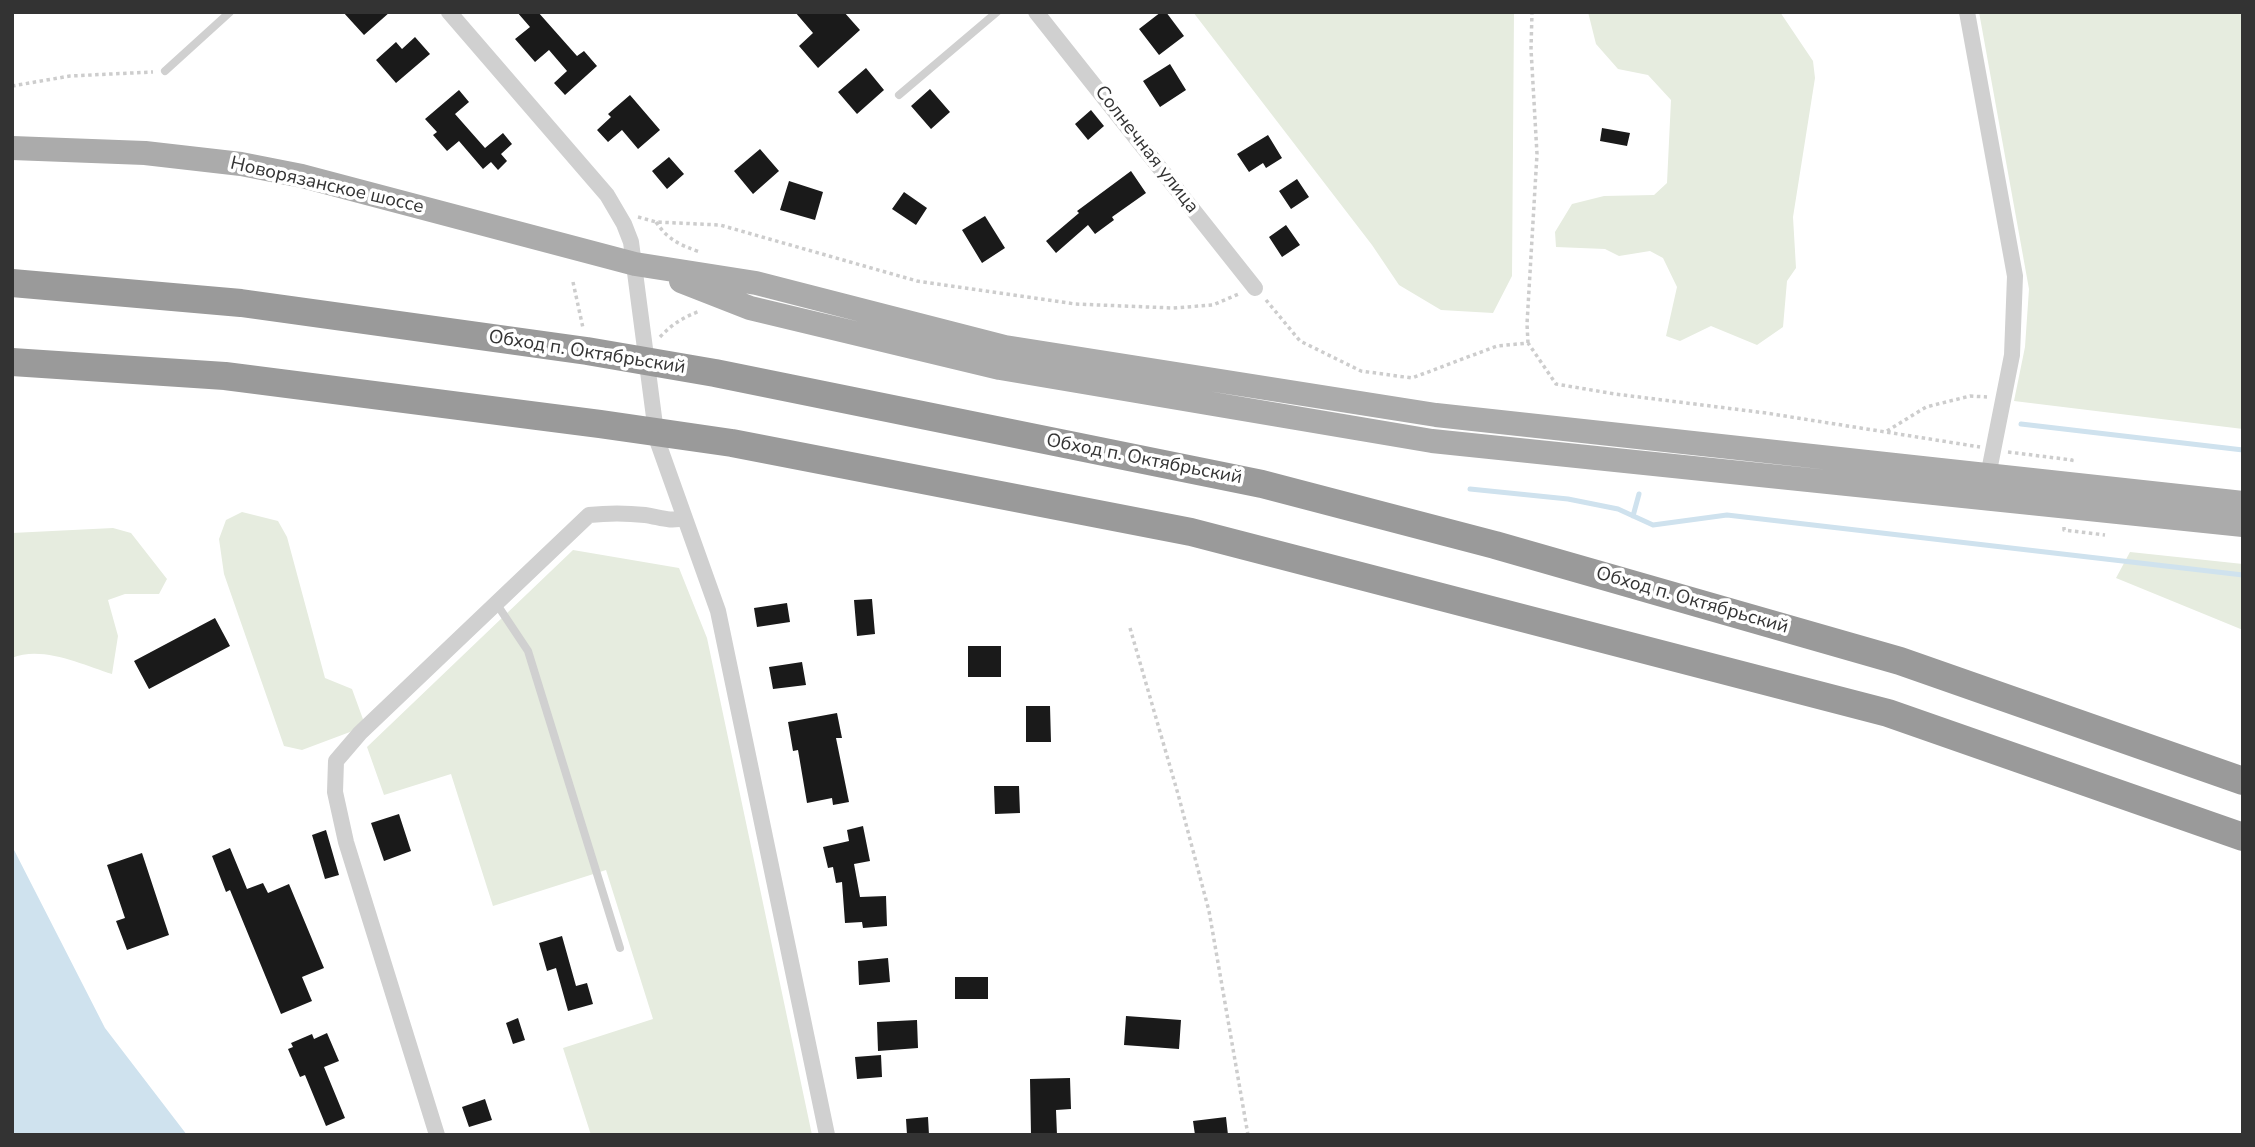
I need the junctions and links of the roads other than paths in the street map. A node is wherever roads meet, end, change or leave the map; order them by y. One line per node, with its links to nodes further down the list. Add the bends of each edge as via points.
1 (230, 12): 6 (lane)
2 (449, 12): 9 (street, via 616,209)
3 (997, 12): 7 (lane)
4 (1036, 12): 11 (street, Солнечная улица)
5 (1967, 12): 13 (street, via 2015,276 2012,355)
6 (165, 71)
7 (899, 95)
8 (12, 148): 9 (main road, Новорязанское шоссе, via 145,153 242,164)
9 (635, 264): 13 (main road, via 756,283 1005,346 1436,415); 15 (street, via 659,448); 16 (main road, via 750,308 1000,368 1432,441)
10 (12, 283): 18 (highway, Обход п. Октябрьский, via 241,303 587,351 1262,484 1900,661)
11 (1255, 288)
12 (12, 362): 19 (highway, via 225,376 732,443 1191,532 1888,712)
13 (1988, 476): 14 (main road)
14 (2243, 503)
15 (684, 518): 17 (street, via 589,515); 22 (street, via 719,611)
16 (2243, 525)
17 (496, 603): 20 (lane, via 528,651); 21 (street, via 336,761 335,792 346,842)
18 (2243, 781)
19 (2243, 837)
20 (620, 948)
21 (437, 1135)
22 (827, 1135)

